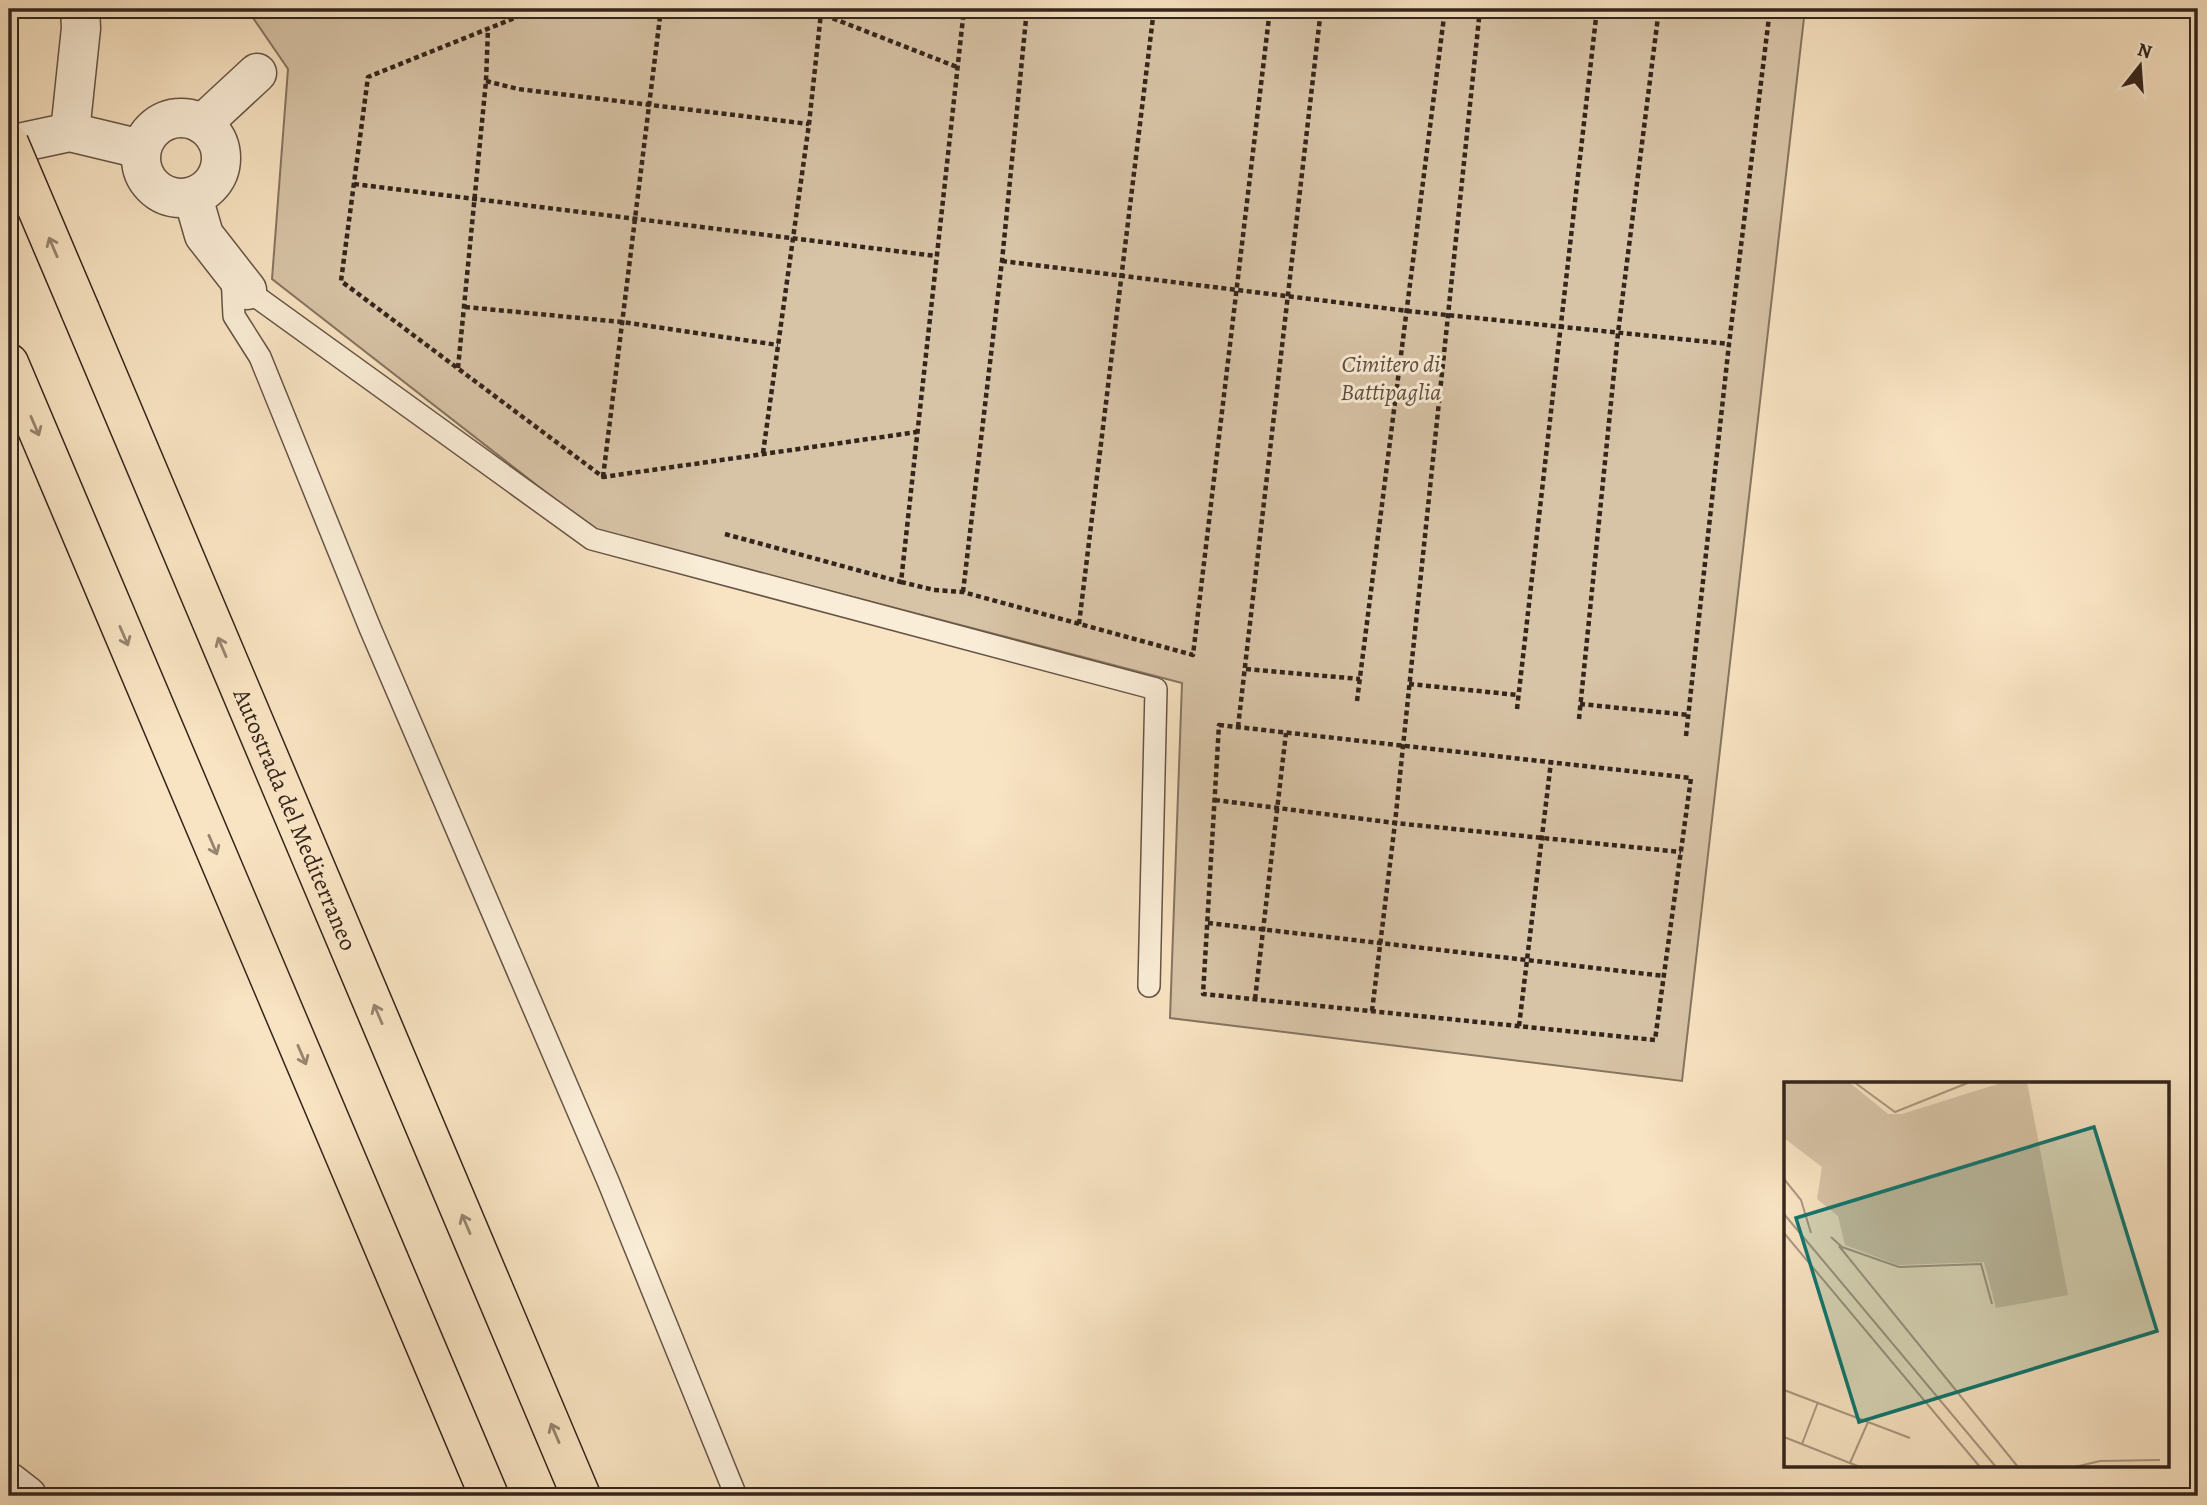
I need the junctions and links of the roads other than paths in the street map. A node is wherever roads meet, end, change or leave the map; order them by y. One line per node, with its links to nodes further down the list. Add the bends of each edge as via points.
1 (80, 9): 4 (street)
2 (257, 73): 3 (street)
3 (202, 124): 6 (street, via 190,119 165,120 145,137); 7 (street, via 219,143 222,157 214,182)
4 (70, 132): 5 (street); 6 (street)
5 (9, 144): 14 (highway, Autostrada del Mediterraneo, one-way to 5, bridge)
6 (141, 149): 7 (street, via 142,173 158,192)
7 (193, 197): 8 (street, via 204,235)
8 (240, 281): 10 (lane, via 592,539 1156,689); 15 (lane, via 234,316 260,357)
9 (9, 363): 13 (highway, one-way to 13)
10 (1149, 986)
11 (9, 1482): 12 (street)
12 (27, 1496)
13 (489, 1496)
14 (582, 1496)
15 (736, 1496)

